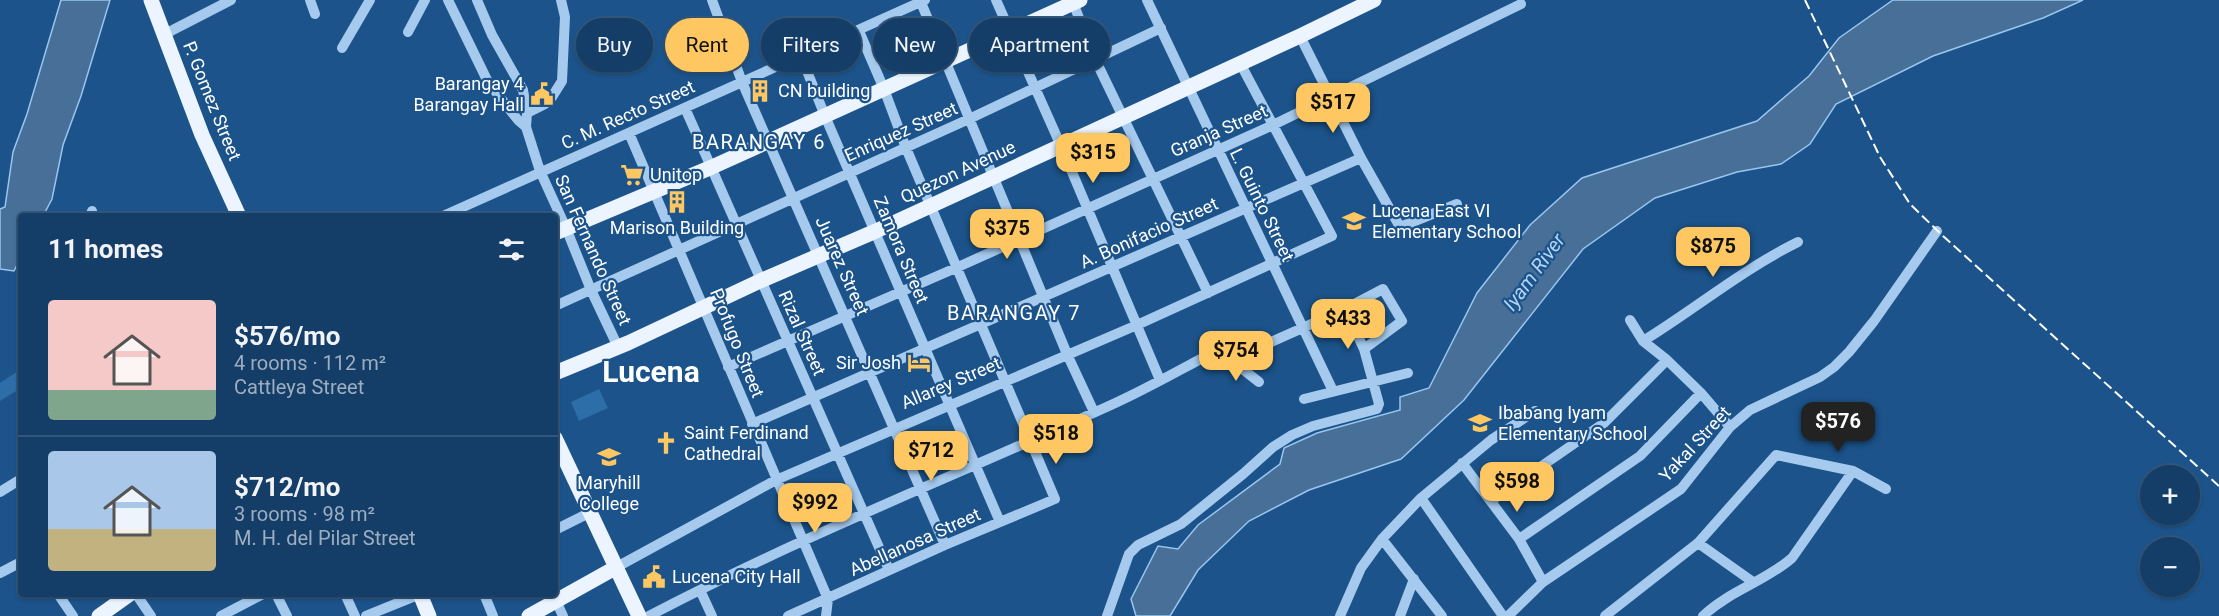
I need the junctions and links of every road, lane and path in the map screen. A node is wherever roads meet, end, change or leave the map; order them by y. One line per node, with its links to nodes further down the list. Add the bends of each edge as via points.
1 (151, 0): 24 (main road, P. Gomez Street)
2 (231, 0): 24 (street)
3 (310, 0): 16 (street)
4 (370, 0): 27 (street)
5 (425, 0): 23 (street)
6 (448, 0): 48 (street, via 488,82)
7 (477, 0): 43 (street, San Fernando Street, via 523,90)
8 (561, 0): 43 (street, via 565,17 562,81 548,100)
9 (712, 0): 37 (street, Juarez Street)
10 (996, 0): 18 (street)
11 (1148, 0): 21 (street, L. Guinto Street)
12 (1374, 0): 26 (main road, Quezon Avenue)
13 (922, 1): 17 (street); 22 (street, C. M. Recto Street)
14 (1075, 1): 19 (main road); 20 (street)
15 (1521, 4): 41 (street, Granja Street)
16 (315, 14)
17 (929, 18)
18 (1004, 18)
19 (1039, 18)
20 (1081, 18)
21 (1161, 28): 28 (street, Enriquez Street); 38 (street, L. Guinto Street)
22 (861, 30)
23 (408, 32)
24 (165, 34): 67 (main road, P. Gomez Street, via 202,135)
25 (861, 36): 40 (street)
26 (1300, 36): 29 (main road, Quezon Avenue); 41 (street)
27 (342, 48)
28 (1110, 52)
29 (1240, 63): 38 (main road, Quezon Avenue); 47 (street)
30 (765, 72): 37 (street, C. M. Recto Street)
31 (807, 72): 44 (street, Zamora Street)
32 (921, 72): 40 (main road)
33 (950, 72): 46 (street)
34 (1029, 72): 39 (street)
35 (1068, 72): 39 (street, Enriquez Street)
36 (1101, 72): 45 (street)
37 (742, 82): 42 (street, C. M. Recto Street); 50 (street, Juarez Street)
38 (1188, 86): 45 (main road, Quezon Avenue); 53 (street, L. Guinto Street)
39 (1036, 87): 46 (street, Enriquez Street); 51 (street)
40 (884, 89): 44 (main road); 52 (street)
41 (1332, 98): 47 (street, Granja Street); 54 (street)
42 (685, 108): 49 (street, C. M. Recto Street); 55 (street, Rizal Street)
43 (527, 113): 48 (street, San Fernando Street)
44 (825, 116): 50 (main road); 57 (street, Zamora Street)
45 (1123, 117): 51 (main road, Quezon Avenue); 59 (street)
46 (969, 119): 52 (street, Enriquez Street); 58 (street)
47 (1273, 125): 53 (street, Granja Street); 60 (street)
48 (526, 127): 56 (street, San Fernando Street)
49 (629, 133): 56 (street, C. M. Recto Street); 61 (street, Profugo Street)
50 (769, 141): 55 (main road); 62 (street, Juarez Street)
51 (1061, 146): 58 (main road, Quezon Avenue); 65 (street)
52 (906, 148): 57 (street, Enriquez Street); 64 (street)
53 (1218, 150): 59 (street, Granja Street); 66 (street, L. Guinto Street)
54 (1361, 158): 60 (street, A. Bonifacio Street); 63 (street, via 1400,227)
55 (711, 167): 61 (main road); 70 (street, Rizal Street)
56 (540, 171): 68 (street, C. M. Recto Street); 69 (street, San Fernando Street)
57 (850, 174): 62 (street, Enriquez Street); 72 (street, Zamora Street)
58 (993, 177): 64 (main road, Quezon Avenue); 75 (street)
59 (1154, 179): 65 (street, Granja Street); 74 (street)
60 (1304, 183): 66 (street, A. Bonifacio Street); 79 (street, Allarey Street, via 1332,236)
61 (654, 191): 71 (main road); 77 (street, Profugo Street)
62 (794, 198): 70 (street, Enriquez Street); 78 (street, Juarez Street)
63 (1457, 204)
64 (932, 205): 72 (main road, Quezon Avenue); 80 (street)
65 (1088, 208): 75 (street, Granja Street); 81 (street)
66 (1245, 208): 74 (street, A. Bonifacio Street); 79 (street, L. Guinto Street)
67 (238, 213)
68 (452, 213)
69 (554, 213)
70 (736, 224): 77 (street, Enriquez Street); 82 (street, Rizal Street)
71 (560, 231): 83 (street, San Fernando Street)
72 (876, 231): 78 (main road, Quezon Avenue); 84 (street, Zamora Street)
73 (1937, 231): 119 (street, Yakal Street, via 1850,352 1820,377 1750,410)
74 (1182, 238): 81 (street, A. Bonifacio Street); 85 (street)
75 (1018, 239): 80 (street, Granja Street); 86 (street)
76 (1798, 242): 96 (street, via 1773,254)
77 (680, 251): 83 (street, Enriquez Street); 88 (street, Profugo Street)
78 (820, 256): 82 (main road, Quezon Avenue); 90 (street, Juarez Street)
79 (1272, 263): 85 (street, Allarey Street); 94 (street, L. Guinto Street)
80 (958, 267): 84 (street, Granja Street); 92 (street)
81 (1113, 268): 86 (street, A. Bonifacio Street); 93 (street)
82 (760, 281): 88 (main road, Quezon Avenue); 95 (street, Rizal Street)
83 (591, 290): 87 (street, Enriquez Street); 97 (street, San Fernando Street)
84 (901, 291): 90 (street, Granja Street); 98 (street, Zamora Street)
85 (1208, 293): 93 (street, Allarey Street)
86 (1043, 298): 92 (street, A. Bonifacio Street); 100 (street)
87 (558, 305)
88 (704, 308): 97 (main road, Quezon Avenue); 103 (street, Profugo Street)
89 (1345, 309): 94 (street); 99 (street); 99 (street, via 1383,289 1402,321)
90 (845, 315): 95 (street, Granja Street); 105 (street, Juarez Street)
91 (1630, 320): 96 (street)
92 (982, 324): 98 (street, A. Bonifacio Street); 108 (street)
93 (1137, 325): 100 (street, Allarey Street); 107 (street)
94 (1304, 327): 101 (street); 111 (street, L. Guinto Street)
95 (787, 340): 103 (street, Granja Street); 113 (street, Rizal Street)
96 (1643, 341): 102 (street)
97 (618, 347): 104 (main road, Quezon Avenue)
98 (926, 349): 105 (street, A. Bonifacio Street); 115 (street, Zamora Street)
99 (1364, 350): 110 (street)
100 (1067, 354): 108 (street, Allarey Street); 117 (street)
101 (1231, 360): 107 (street, via 1216,351); 109 (street)
102 (1667, 360): 112 (street); 133 (street, via 1605,423)
103 (728, 367): 118 (street, Profugo Street)
104 (558, 372)
105 (870, 373): 113 (street, A. Bonifacio Street); 120 (street, Juarez Street)
106 (1408, 373): 110 (street)
107 (1160, 380): 117 (street)
108 (1006, 381): 115 (street, Allarey Street); 121 (street)
109 (1259, 382)
110 (1373, 382): 111 (street); 177 (street, via 1380,405 1377,409 1292,435 1181,524 1138,544 1129,554)
111 (1333, 391): 114 (street)
112 (1701, 393): 119 (street); 139 (street, via 1640,456)
113 (813, 398): 118 (street, A. Bonifacio Street); 123 (street, Rizal Street)
114 (1304, 399)
115 (950, 407): 120 (street, Allarey Street); 125 (street, Zamora Street)
116 (1535, 411): 124 (street)
117 (1094, 412): 121 (street)
118 (752, 424): 127 (street, Profugo Street)
119 (1730, 427): 148 (street, Yakal Street, via 1681,489)
120 (894, 429): 123 (street, Allarey Street); 130 (street, Juarez Street)
121 (1030, 442): 125 (street); 136 (street, Abellanosa Street, via 1055,499)
122 (558, 450): 134 (main road)
123 (837, 453): 127 (street, Allarey Street); 135 (street, Rizal Street)
124 (1462, 463): 132 (street); 133 (street)
125 (975, 466): 130 (street); 136 (street, Zamora Street)
126 (1853, 471): 129 (street); 141 (street, via 1776,455); 149 (street, via 1792,558)
127 (776, 480): 140 (street, Profugo Street); 144 (street, Allarey Street)
128 (18, 481): 131 (street)
129 (1886, 489)
130 (919, 490): 135 (street); 142 (street, Juarez Street)
131 (0, 492)
132 (1420, 498): 138 (street); 181 (street)
133 (1491, 501): 139 (street)
134 (589, 513): 137 (street); 144 (main road)
135 (864, 514): 140 (street); 145 (street, Rizal Street)
136 (1000, 522): 142 (street, Abellanosa Street)
137 (558, 528)
138 (1382, 539): 147 (street); 178 (street, via 1360,568)
139 (1519, 539): 148 (street)
140 (803, 541): 150 (street); 160 (street, Profugo Street)
141 (1698, 543): 149 (street); 183 (street)
142 (945, 545): 145 (street, Abellanosa Street)
143 (18, 564): 146 (street)
144 (615, 567): 161 (main road, Allarey Street); 172 (main road)
145 (889, 570): 160 (street, Abellanosa Street)
146 (0, 573)
147 (1414, 579): 179 (street); 180 (street)
148 (1543, 582): 182 (street, Yakal Street)
149 (1753, 582): 184 (street)
150 (700, 590): 173 (street); 174 (street)
151 (60, 597): 162 (street)
152 (126, 597): 163 (main road)
153 (138, 597): 164 (street)
154 (257, 597): 165 (street)
155 (278, 597): 166 (street)
156 (346, 597): 167 (street)
157 (413, 597): 168 (street)
158 (421, 597): 169 (main road)
159 (485, 597): 170 (street)
160 (828, 599): 175 (street, Abellanosa Street); 176 (street)
161 (557, 604): 171 (main road, Allarey Street)
162 (74, 616)
163 (99, 616)
164 (151, 616)
165 (221, 616)
166 (287, 616)
167 (356, 616)
168 (366, 616)
169 (429, 616)
170 (493, 616)
171 (529, 616)
172 (639, 616)
173 (650, 616)
174 (712, 616)
175 (788, 616)
176 (826, 616)
177 (1107, 616)
178 (1340, 616)
179 (1400, 616)
180 (1442, 616)
181 (1503, 616)
182 (1508, 616)
183 (1605, 616)
184 (1703, 616)

